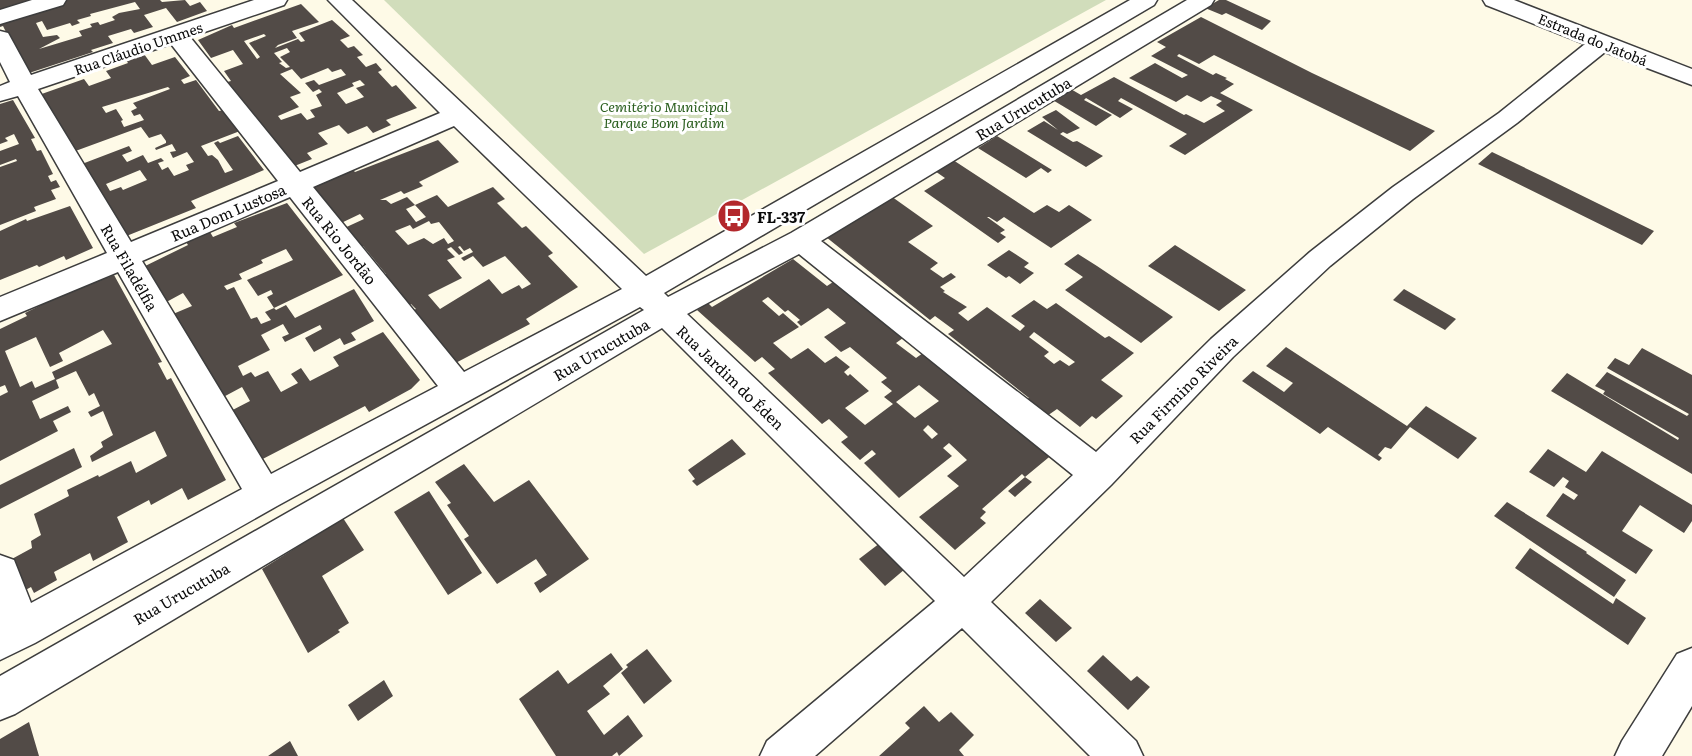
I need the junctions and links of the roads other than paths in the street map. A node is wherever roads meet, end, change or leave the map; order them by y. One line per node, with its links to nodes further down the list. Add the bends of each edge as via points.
1 (55, 0): 7 (street)
2 (276, 0): 8 (street, Rua Cláudio Ummes)
3 (339, 0): 13 (street, Rua Jardim do Éden)
4 (1146, 0): 17 (street, Rua Urucutuba)
5 (1203, 0): 15 (street, Rua Urucutuba)
6 (1494, 0): 10 (street, Estrada do Jatobá)
7 (0, 17)
8 (176, 35): 12 (street, Rua Cláudio Ummes); 14 (street, Rua Rio Jordão)
9 (0, 38): 12 (street, Rua Filadélfia)
10 (1601, 43): 11 (street, Estrada do Jatobá); 20 (street, Rua Firmino Riveira, via 1320,259 1222,348)
11 (1692, 78)
12 (12, 90): 16 (street, Rua Filadélfia)
13 (457, 115): 14 (street, Rua Dom Lustosa); 17 (street, Rua Jardim do Éden)
14 (295, 183): 16 (street, Rua Dom Lustosa); 19 (street, Rua Rio Jordão)
15 (801, 240): 17 (street, Rua Urucutuba); 20 (street)
16 (124, 257): 18 (street, Rua Dom Lustosa); 21 (street, Rua Filadélfia)
17 (653, 302): 19 (street, Rua Urucutuba); 23 (street, Rua Jardim do Éden); 26 (street, Rua Urucutuba)
18 (0, 310)
19 (459, 389): 21 (street, Rua Urucutuba)
20 (1098, 474): 23 (street, Rua Firmino Riveira)
21 (264, 495): 24 (street, Rua Urucutuba)
22 (0, 572): 24 (street)
23 (963, 603): 27 (street, Rua Firmino Riveira); 28 (street, Rua Jardim do Éden)
24 (10, 635)
25 (1692, 668): 29 (street)
26 (0, 699)
27 (782, 756)
28 (1121, 756)
29 (1637, 756)

